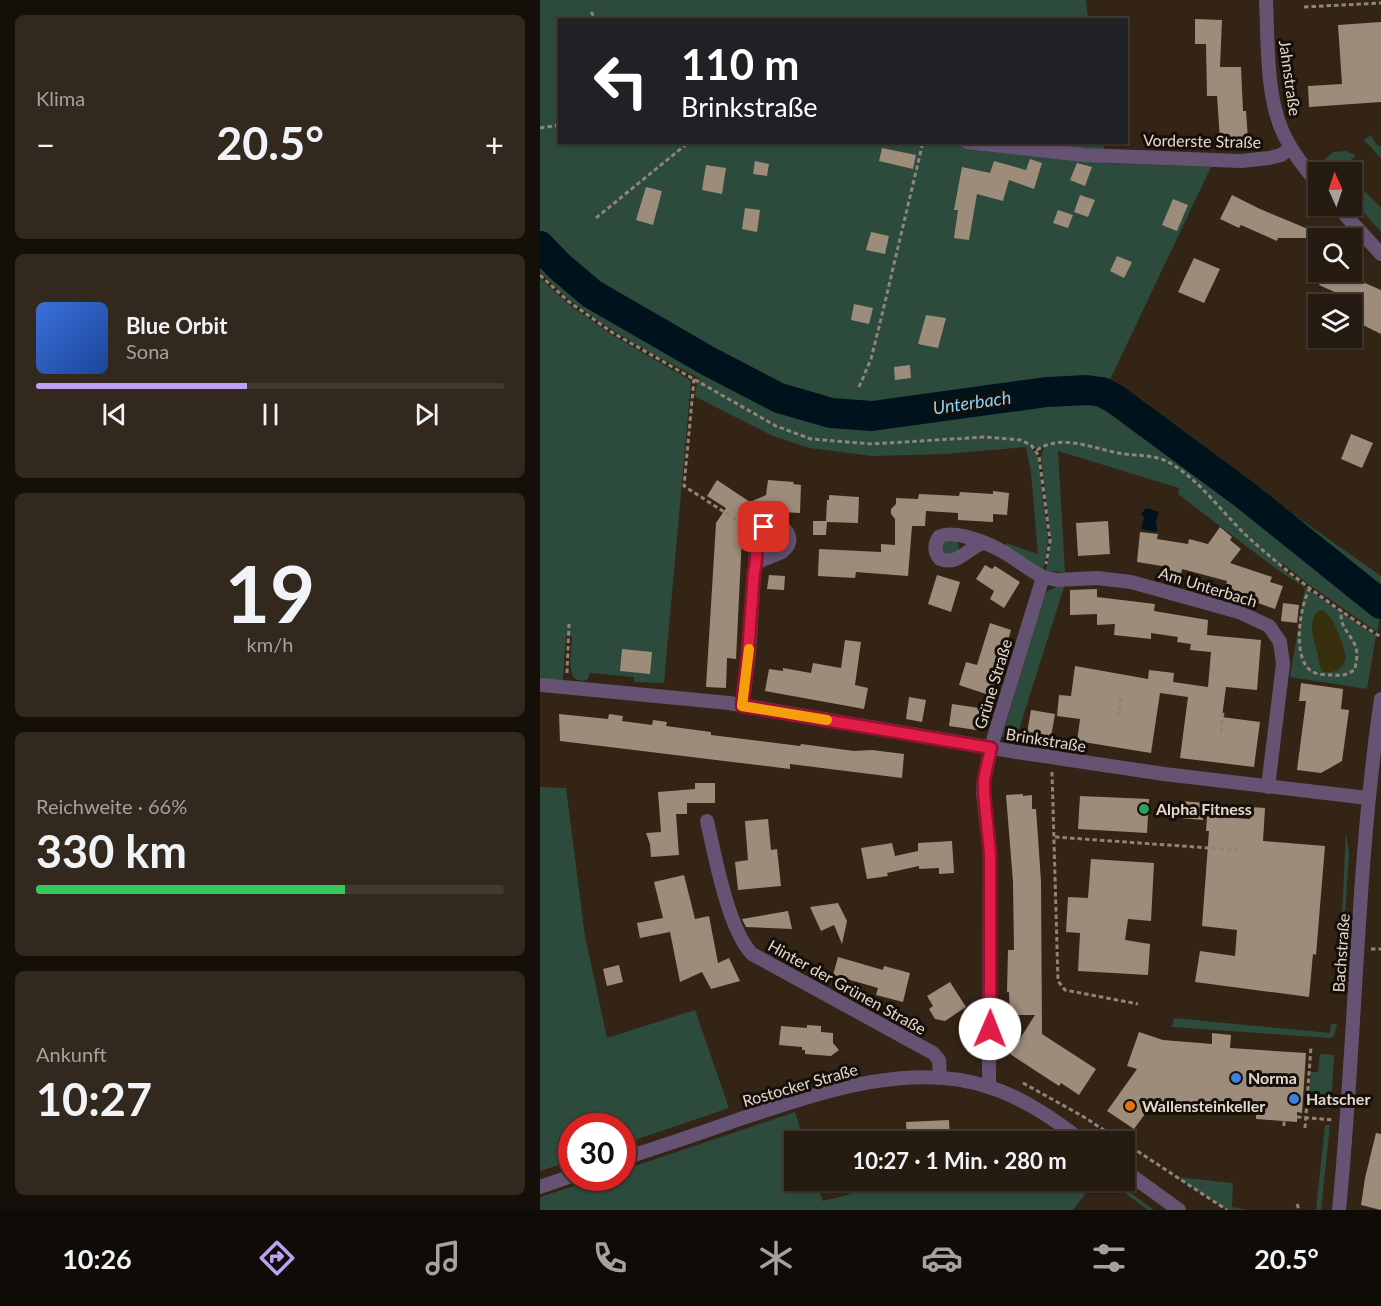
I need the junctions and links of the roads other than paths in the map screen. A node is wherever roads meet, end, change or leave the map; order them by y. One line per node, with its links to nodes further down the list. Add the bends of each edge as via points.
1 (1266, 0): 3 (street, Jahnstraße, via 1273,98 1277,118)
2 (985, 144): 3 (street, Vorderste Straße, via 1084,155 1241,161 1281,155)
3 (1291, 148): 4 (street, Jahnstraße)
4 (1308, 171)
5 (1346, 216): 6 (street)
6 (1381, 254)
7 (983, 543): 9 (street)
8 (757, 563): 8 (street, via 758,534 771,524 785,529 789,536 785,550); 12 (street)
9 (1043, 577): 13 (street, Grüne Straße); 14 (street, Am Unterbach, via 1131,582 1239,612 1269,626 1280,642 1283,664)
10 (542, 685): 12 (street, Brinkstraße)
11 (1381, 699): 15 (street, Bachstraße)
12 (742, 706): 13 (street, Brinkstraße)
13 (991, 748): 14 (street, Brinkstraße); 18 (street, Grüne Straße, via 984,779 990,853)
14 (1268, 787): 15 (street, Brinkstraße)
15 (1368, 798): 25 (street, Bachstraße)
16 (707, 821): 17 (street, Hinter der Grünen Straße, via 734,924 752,954 933,1053 939,1060)
17 (939, 1078): 18 (street, Rostocker Straße); 20 (street, Rostocker Straße, via 849,1086)
18 (989, 1087): 19 (street, Rostocker Straße)
19 (1069, 1131)
20 (636, 1154)
21 (1135, 1178): 24 (street)
22 (558, 1181): 23 (street)
23 (540, 1187)
24 (1179, 1210)
25 (1339, 1210)

